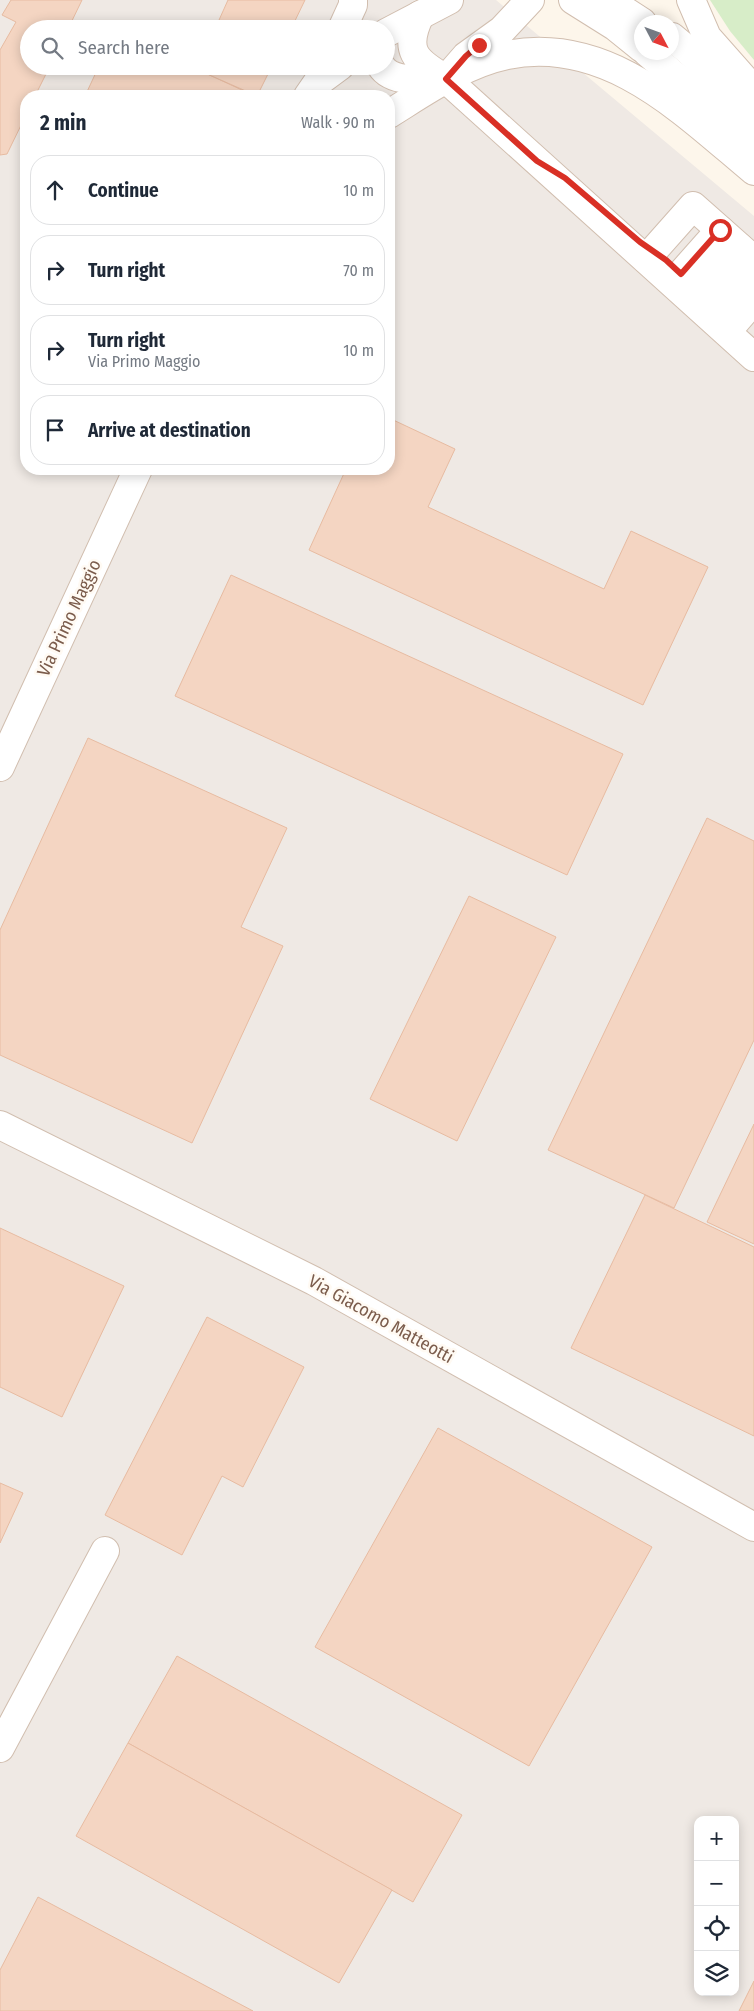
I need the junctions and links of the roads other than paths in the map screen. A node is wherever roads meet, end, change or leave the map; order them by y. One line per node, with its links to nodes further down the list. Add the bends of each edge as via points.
1 (449, 0): 7 (street)
2 (530, 0): 18 (street, via 502,30 466,56)
3 (574, 0): 11 (street)
4 (608, 0): 9 (street)
5 (626, 0): 8 (street)
6 (691, 0): 20 (street, via 707,37)
7 (420, 15): 10 (street); 18 (street, via 411,42 416,56 426,67)
8 (645, 15)
9 (634, 17)
10 (395, 28)
11 (634, 42)
12 (679, 43): 15 (street)
13 (679, 47): 15 (street)
14 (656, 60): 23 (street)
15 (701, 63): 22 (street)
16 (326, 75): 19 (street)
17 (395, 75): 18 (street, via 411,81)
18 (446, 79): 21 (street); 24 (street, via 485,62 525,53 565,52 593,60 622,71 656,92); 26 (street, via 537,161 565,178)
19 (316, 82)
20 (754, 90)
21 (395, 110)
22 (754, 115)
23 (754, 148)
24 (754, 171)
25 (742, 251): 26 (street, via 693,206); 28 (street); 28 (street)
26 (649, 255): 28 (street); 29 (street)
27 (754, 300): 28 (street)
28 (718, 306)
29 (754, 357)
30 (135, 475): 31 (street, Via Primo Maggio)
31 (0, 767)
32 (0, 1125): 33 (street, Via Giacomo Matteotti, via 314,1281)
33 (754, 1527)
34 (105, 1552): 35 (street)
35 (0, 1748)

